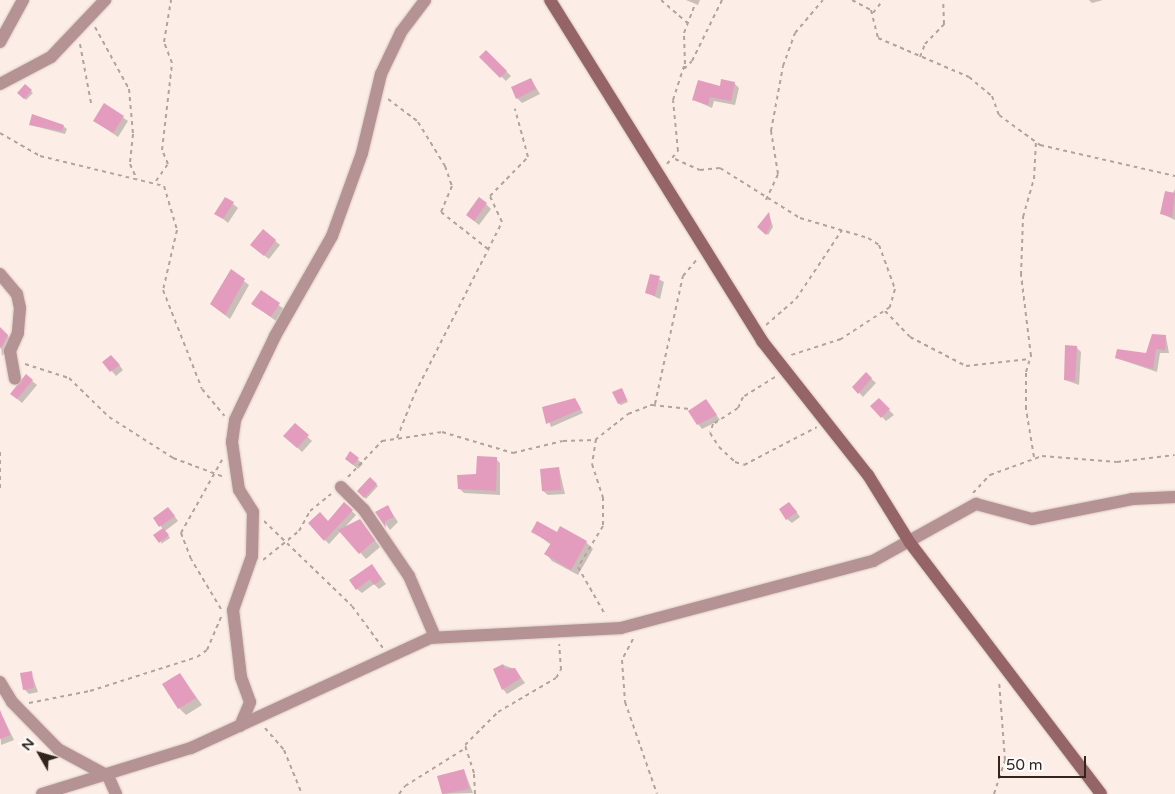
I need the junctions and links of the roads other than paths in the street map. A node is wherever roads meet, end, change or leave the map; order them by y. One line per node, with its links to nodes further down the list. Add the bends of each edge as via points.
1 (23, 0): 5 (street)
2 (105, 0): 6 (street, via 48,60)
3 (425, 0): 14 (street, via 401,32 377,86 370,126 338,224 250,386 235,420 232,442 240,496 253,512 253,550 233,610 241,677 250,702)
4 (550, 0): 11 (main road, via 586,63 756,332 868,475)
5 (0, 42)
6 (0, 84)
7 (0, 274): 8 (street, via 16,294 20,308 10,356)
8 (15, 379)
9 (342, 487): 12 (street, via 364,510 409,576)
10 (1175, 497): 11 (street, via 1132,499 1032,519 987,503 964,508)
11 (910, 543): 12 (street, via 849,568 612,629 558,634); 18 (main road, via 998,653)
12 (435, 637): 14 (street)
13 (0, 682): 15 (street, via 17,706 58,748)
14 (240, 727): 15 (street)
15 (108, 776): 16 (street); 17 (street)
16 (42, 794)
17 (116, 794)
18 (1101, 794)

